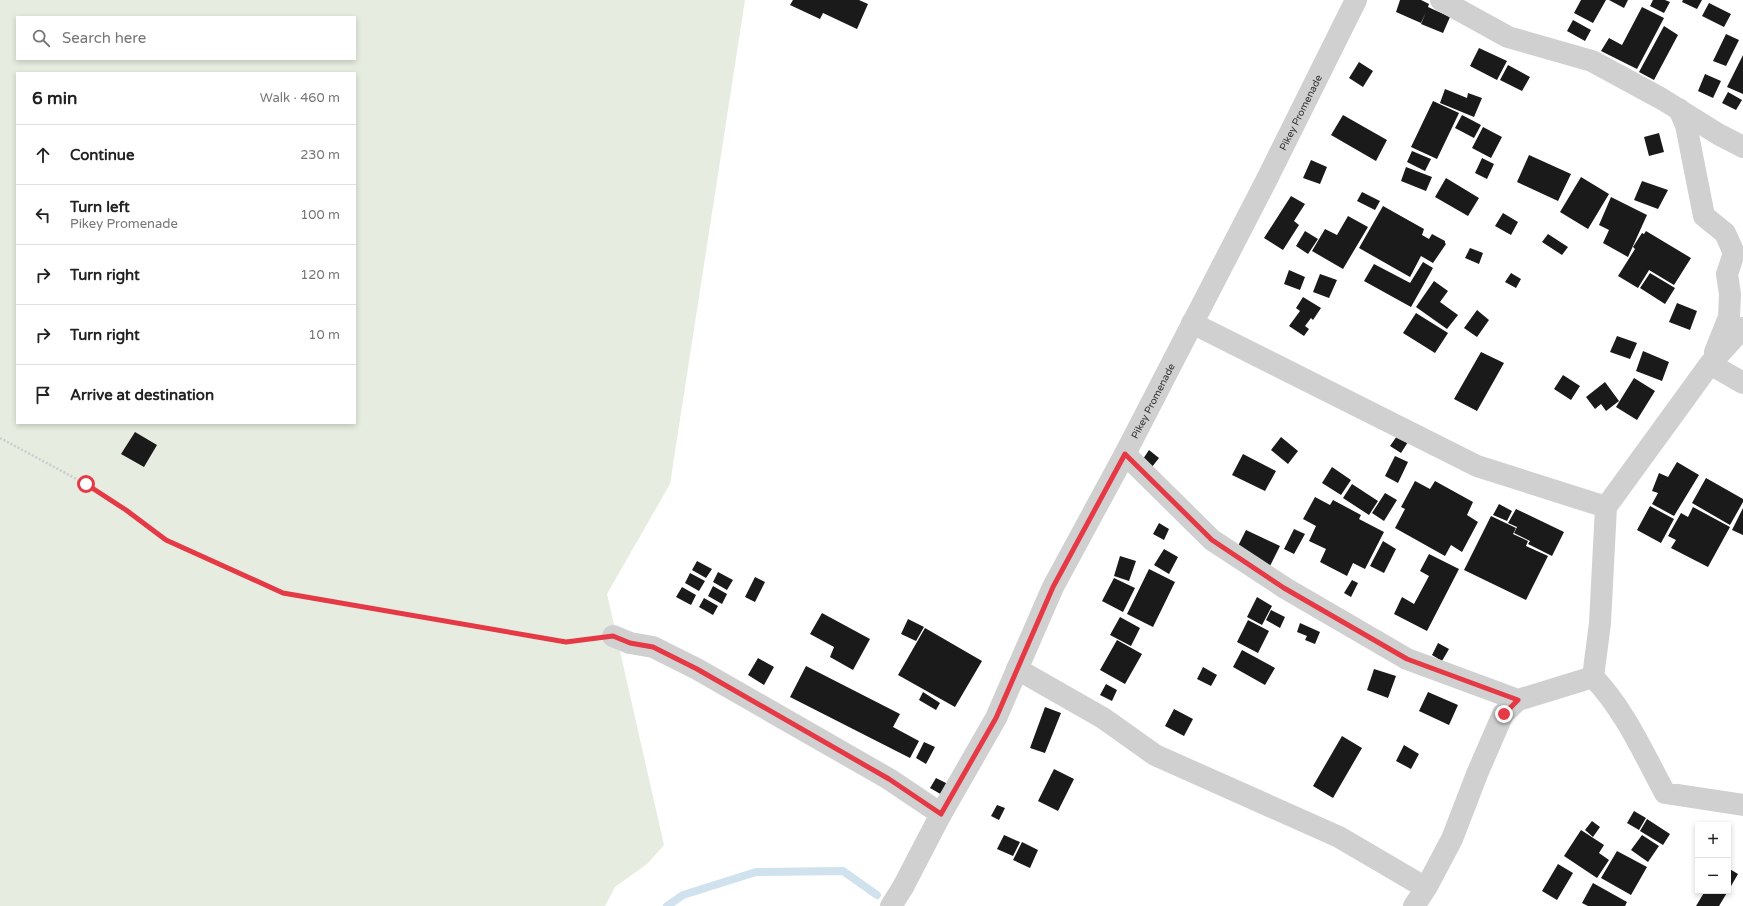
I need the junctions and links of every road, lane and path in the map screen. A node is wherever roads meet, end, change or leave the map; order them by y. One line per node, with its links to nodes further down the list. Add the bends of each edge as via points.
1 (1356, 0): 5 (street, Pikey Promenade)
2 (1441, 0): 3 (street, via 1508,37 1592,60)
3 (1679, 109): 4 (street); 7 (street, via 1686,125 1704,216 1725,233 1734,253 1727,274 1730,294 1729,317)
4 (1743, 147)
5 (1192, 323): 10 (street, Pikey Promenade); 11 (street, via 1477,466)
6 (1743, 328): 7 (street)
7 (1710, 364): 8 (street); 11 (street)
8 (1743, 383)
9 (0, 438): 12 (path, via 86,484 166,540 283,593 566,642)
10 (1125, 454): 13 (street, Pikey Promenade, via 1053,587); 15 (street, via 1212,540 1284,588 1407,659)
11 (1606, 507): 14 (street, via 1600,623)
12 (613, 636): 17 (street, via 630,643 653,647 697,669 889,779)
13 (1018, 669): 17 (street, Pikey Promenade, via 996,718); 18 (street, via 1103,718 1155,755 1339,837)
14 (1592, 677): 15 (street); 16 (street, via 1606,691 1665,793)
15 (1518, 700): 18 (street, via 1504,714 1452,839)
16 (1743, 805)
17 (941, 814): 19 (street, Pikey Promenade)
18 (1426, 888): 20 (street)
19 (891, 906)
20 (1414, 906)

